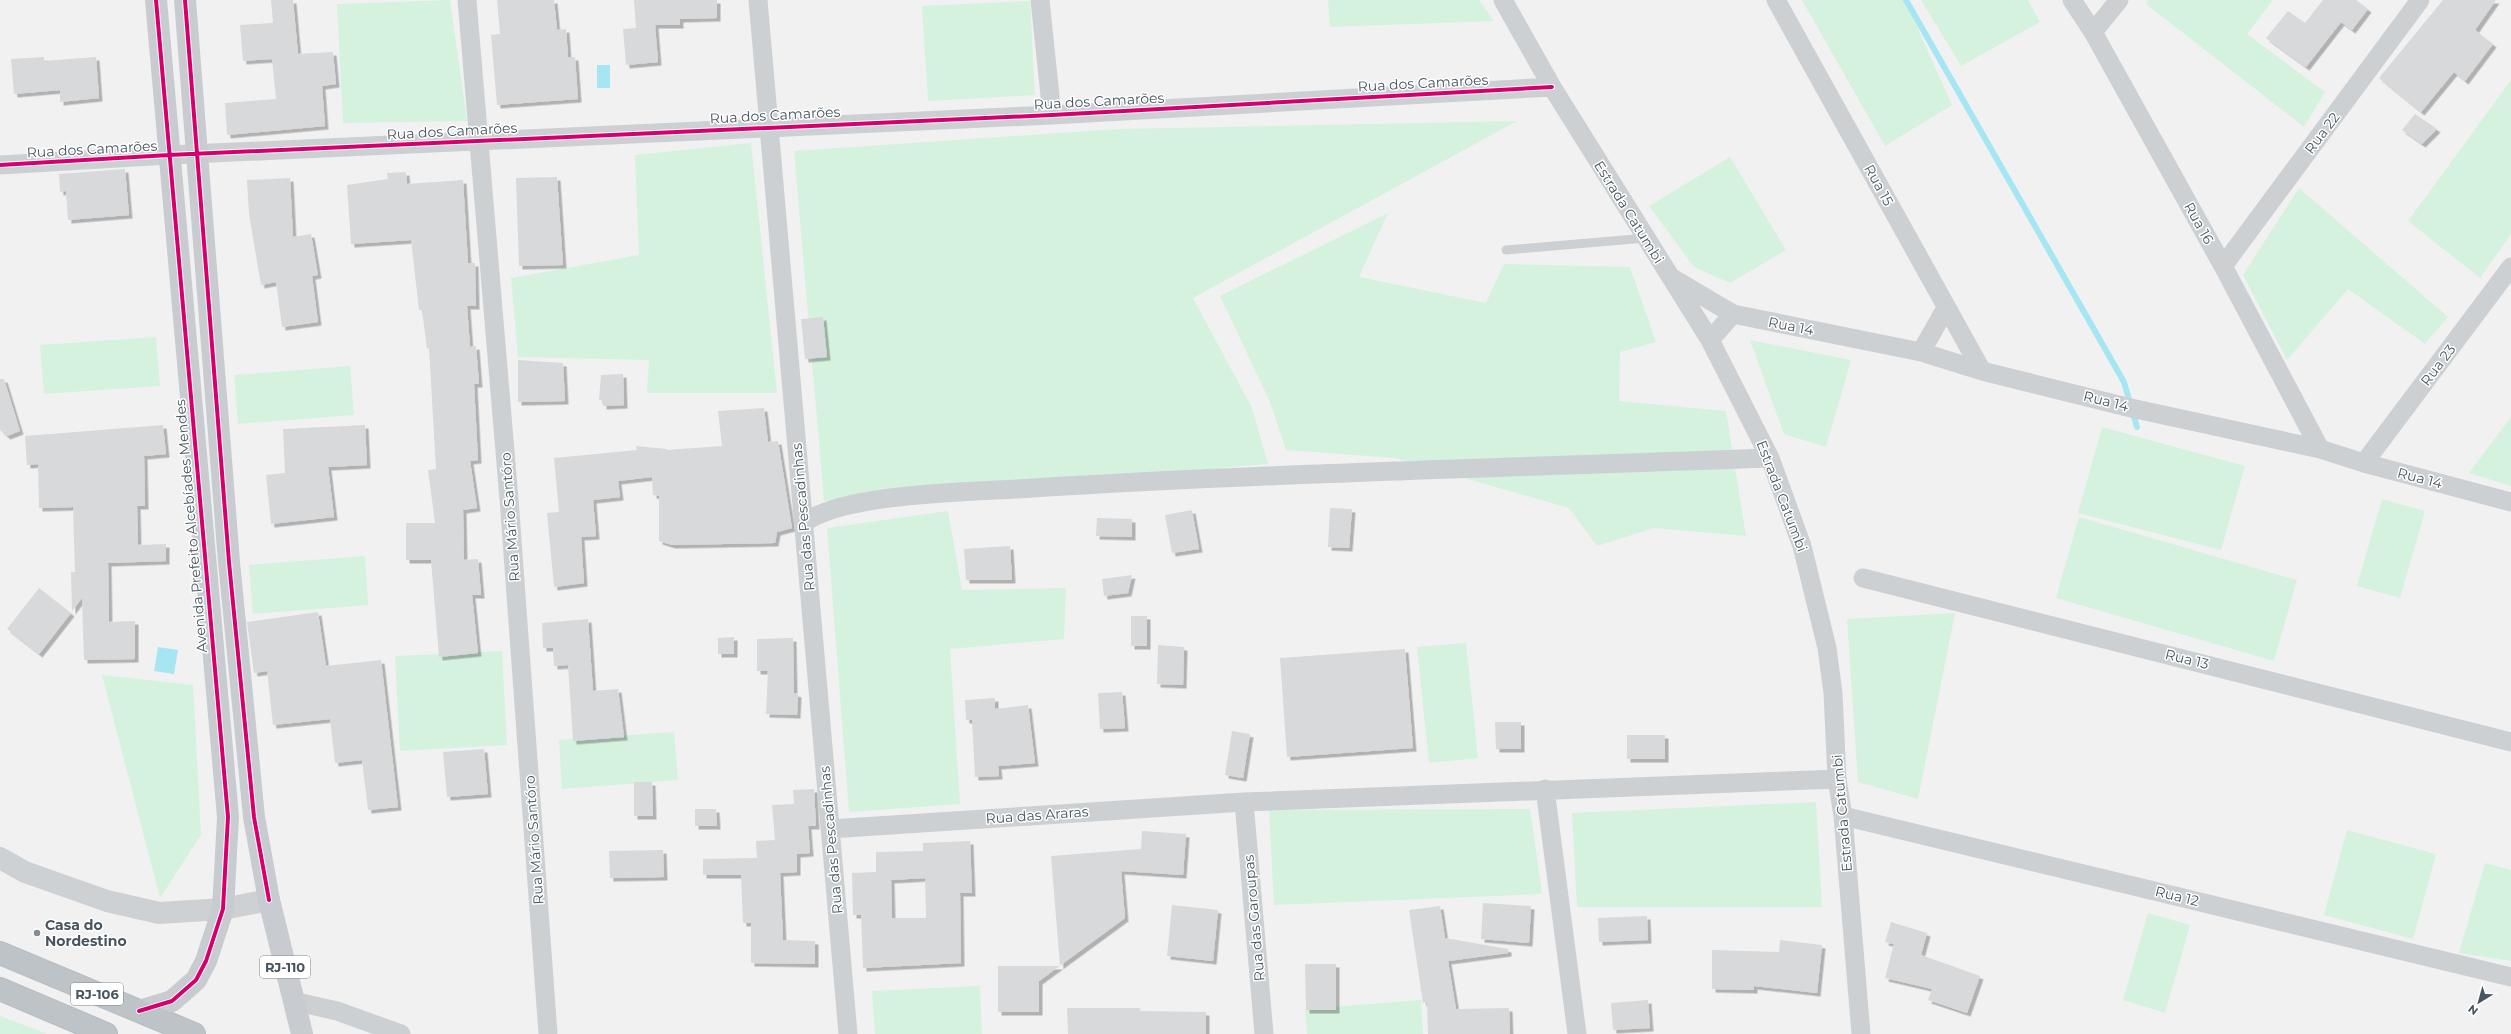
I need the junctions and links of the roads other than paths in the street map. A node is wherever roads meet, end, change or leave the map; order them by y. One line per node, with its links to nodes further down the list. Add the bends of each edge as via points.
1 (156, 0): 17 (main road, Avenida Prefeito Alcebíades Mendes)
2 (185, 0): 16 (main road, RJ-110)
3 (467, 0): 15 (street, Rua Mário Santóro)
4 (758, 0): 14 (street, Rua das Pescadinhas)
5 (1040, 0): 13 (street)
6 (1503, 0): 12 (street, Estrada Catumbi)
7 (1776, 0): 24 (street, Rua 15)
8 (2072, 0): 11 (street, Rua 16)
9 (2119, 0): 11 (street)
10 (2420, 0): 21 (street, Rua 22)
11 (2092, 32): 21 (street, Rua 16)
12 (1552, 87): 13 (street, Rua dos Camarões); 19 (street, Estrada Catumbi)
13 (1052, 115): 14 (street, Rua dos Camarões)
14 (769, 126): 15 (street, Rua dos Camarões); 33 (street, Rua das Pescadinhas)
15 (479, 141): 16 (street, Rua dos Camarões); 55 (street, Rua Mário Santóro, via 509,499)
16 (199, 154): 17 (street, Rua dos Camarões); 36 (main road, RJ-110, via 229,562)
17 (169, 155): 18 (street, Rua dos Camarões); 37 (main road, Avenida Prefeito Alcebíades Mendes)
18 (0, 166)
19 (1646, 238): 20 (lane); 23 (street, Estrada Catumbi)
20 (1506, 250)
21 (2223, 266): 29 (street, Rua 16)
22 (2511, 267): 31 (street, Rua 23)
23 (1669, 276): 25 (street, Rua 14); 26 (street, Estrada Catumbi)
24 (1946, 308): 27 (street); 28 (street, Rua 15)
25 (1733, 314): 26 (street); 27 (street, Rua 14)
26 (1710, 340): 30 (street, Estrada Catumbi)
27 (1921, 352): 28 (street, Rua 14)
28 (1982, 370): 29 (street, Rua 14, via 2132,408)
29 (2320, 449): 31 (street, Rua 14)
30 (1770, 458): 33 (street, via 1152,481 914,496 834,509 813,516); 38 (street, Estrada Catumbi, via 1802,546 1827,648 1833,693)
31 (2364, 463): 32 (street, Rua 14)
32 (2511, 502)
33 (804, 523): 42 (street, Rua das Pescadinhas)
34 (1863, 578): 35 (street, Rua 13)
35 (2511, 742)
36 (248, 760): 37 (main road); 44 (main road, RJ-110, via 254,817)
37 (224, 762): 45 (main road, Avenida Prefeito Alcebíades Mendes, via 228,816)
38 (1837, 778): 39 (street, Rua das Araras); 41 (street, Estrada Catumbi)
39 (1545, 789): 40 (street, Rua das Araras); 58 (street)
40 (1244, 802): 42 (street, Rua das Araras); 57 (street, Rua das Garoupas)
41 (1843, 816): 47 (street, Rua 12); 59 (street, Estrada Catumbi)
42 (830, 829): 56 (street, Rua das Pescadinhas)
43 (0, 858): 45 (main road, via 25,872 108,901 159,914)
44 (269, 900): 45 (main road); 49 (main road, RJ-110)
45 (223, 909): 50 (main road, Avenida Prefeito Alcebíades Mendes, via 206,961 196,980 172,1001)
46 (0, 953): 50 (highway, RJ-106)
47 (2511, 977)
48 (0, 989): 51 (highway, RJ-106)
49 (293, 1001): 53 (main road, RJ-110); 54 (street, via 338,1011)
50 (139, 1011): 52 (highway, RJ-106)
51 (106, 1034)
52 (194, 1034)
53 (302, 1034)
54 (401, 1034)
55 (548, 1034)
56 (848, 1034)
57 (1264, 1034)
58 (1577, 1034)
59 (1861, 1034)

